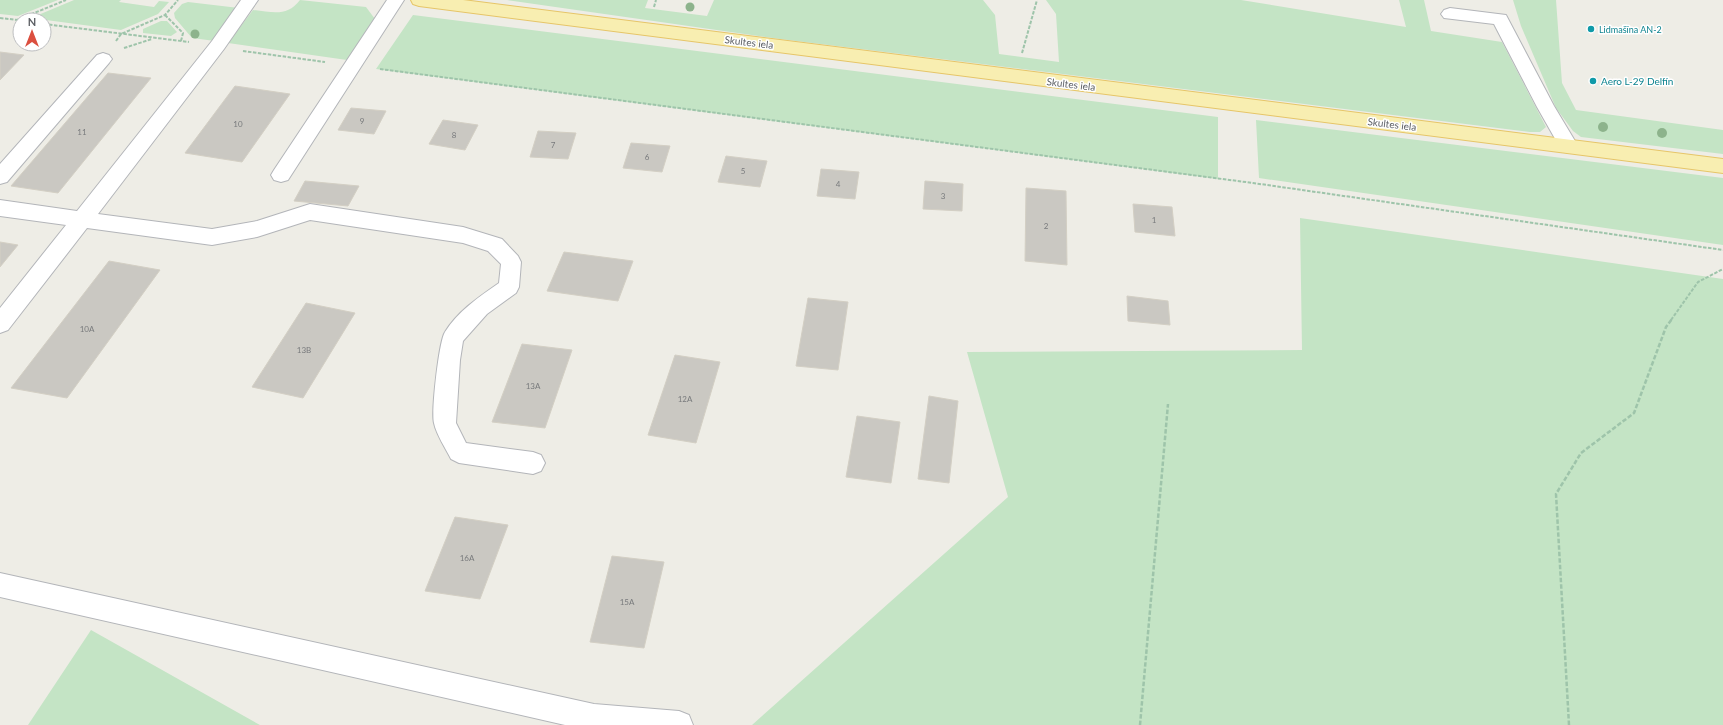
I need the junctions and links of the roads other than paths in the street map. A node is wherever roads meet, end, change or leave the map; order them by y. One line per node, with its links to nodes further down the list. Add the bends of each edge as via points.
1 (250, 0): 11 (street)
2 (396, 0): 8 (street)
3 (419, 0): 6 (main road, Skultes iela)
4 (1450, 14): 6 (street, via 1500,19)
5 (103, 59): 9 (street)
6 (1569, 146): 7 (main road, Skultes iela)
7 (1723, 166)
8 (282, 176)
9 (0, 177)
10 (0, 208): 11 (street)
11 (82, 220): 12 (street); 13 (street, via 212,237 256,229 310,212 463,235 494,245 511,262 508,287 479,308 453,338 445,423 459,452)
12 (0, 324)
13 (533, 463)
14 (0, 585): 15 (street, via 594,718)
15 (679, 725)

